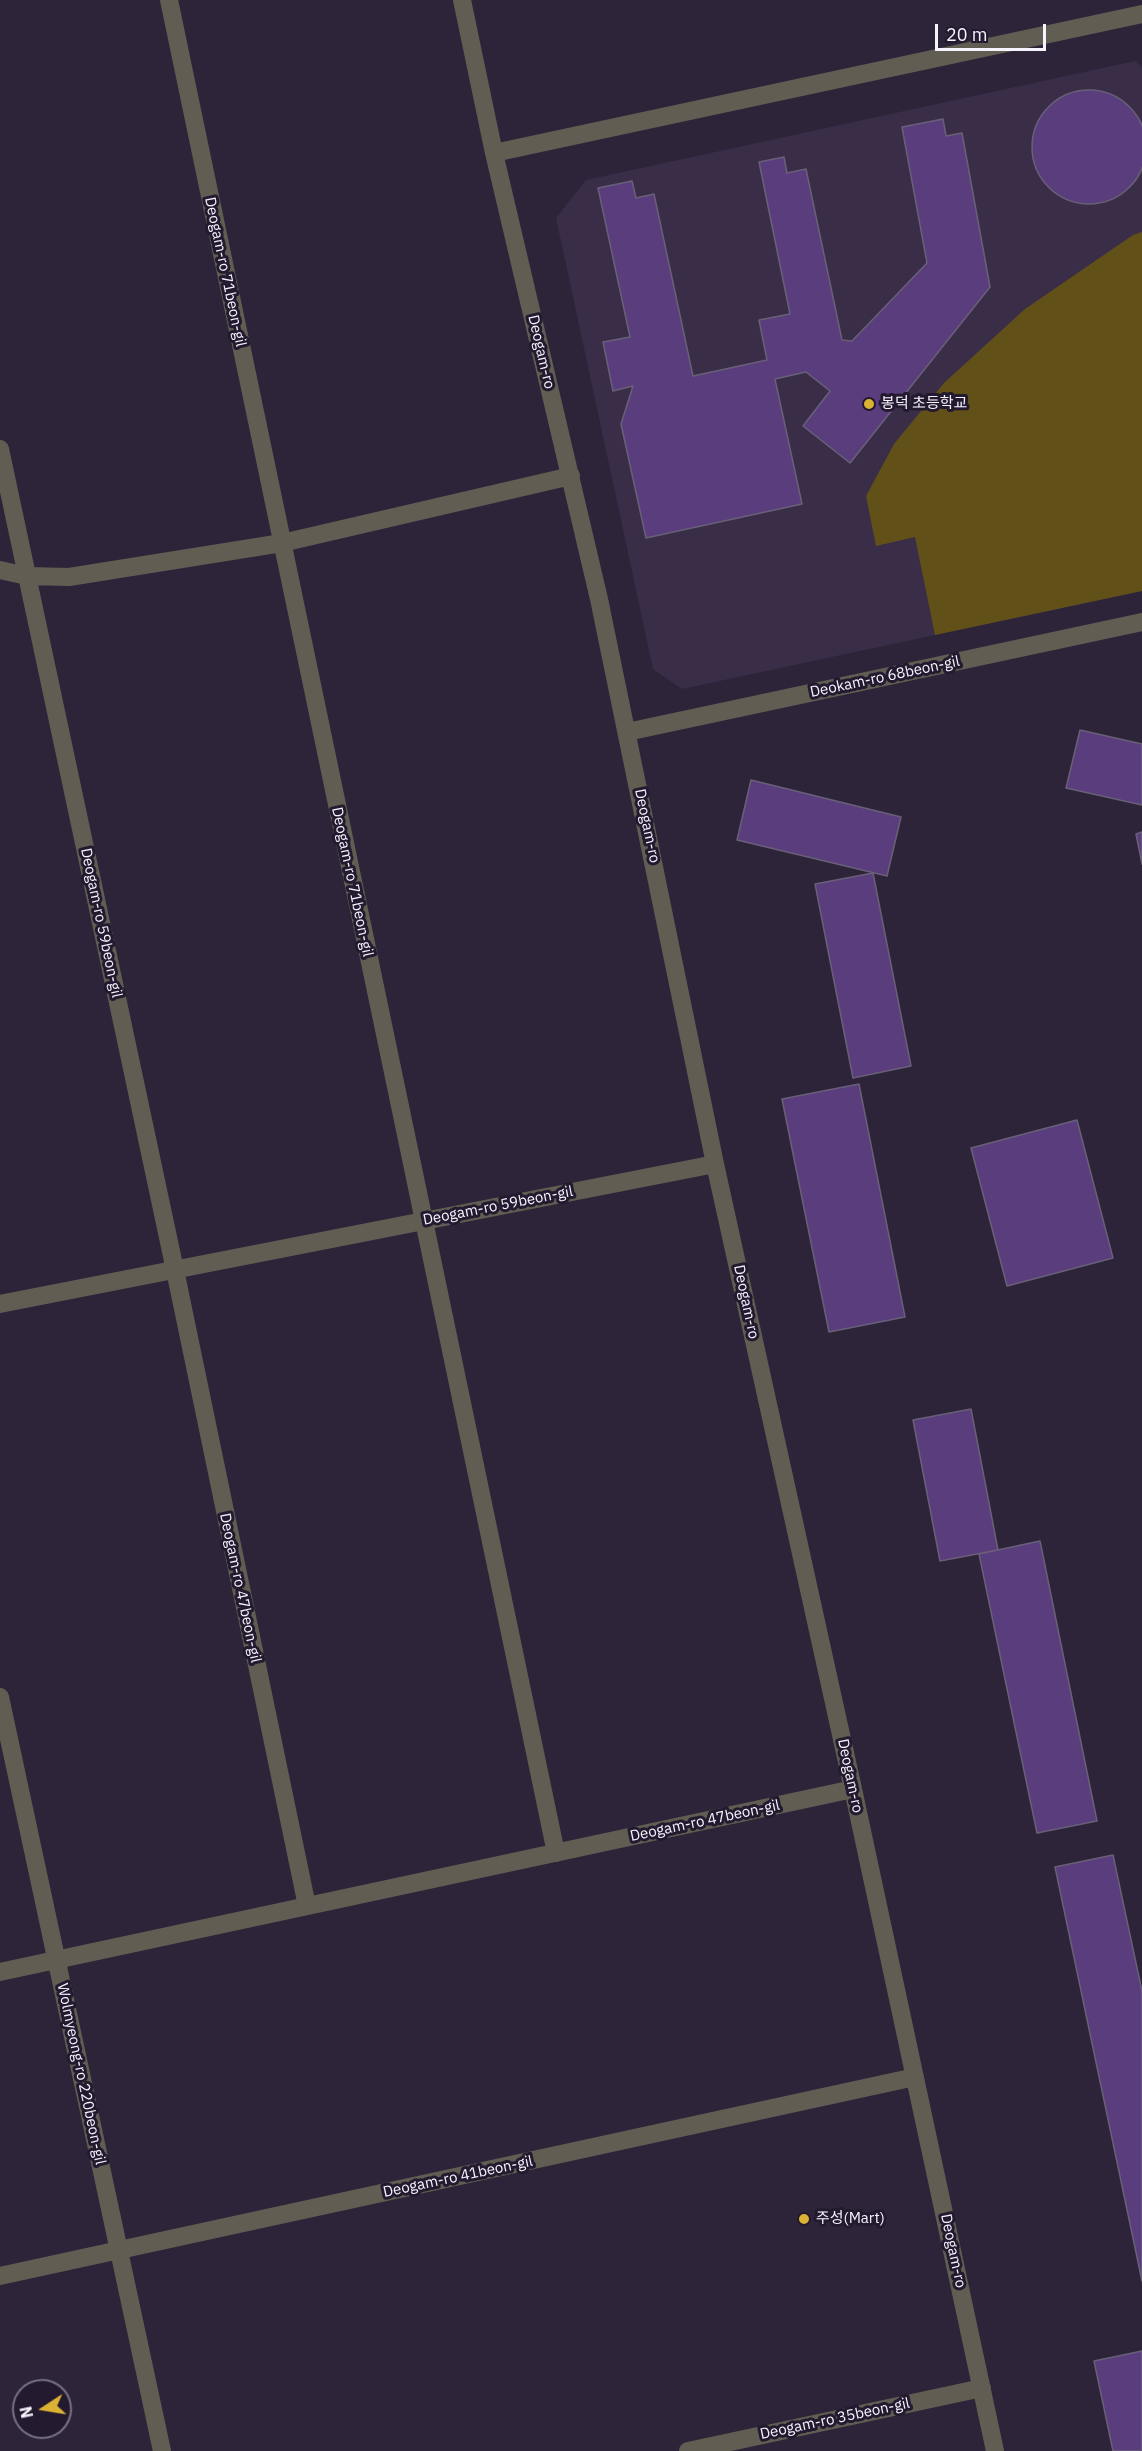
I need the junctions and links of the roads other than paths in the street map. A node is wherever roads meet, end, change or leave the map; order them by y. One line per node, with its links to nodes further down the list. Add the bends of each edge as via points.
1 (169, 0): 7 (street, Deogam-ro 71beon-gil)
2 (462, 0): 4 (street, Deogam-ro)
3 (1142, 14): 4 (street)
4 (494, 153): 6 (street, Deogam-ro)
5 (0, 449): 9 (street)
6 (571, 476): 7 (street); 11 (street, Deogam-ro)
7 (282, 543): 9 (street, via 69,577); 13 (street, Deogam-ro 71beon-gil)
8 (0, 570): 9 (street)
9 (27, 576): 14 (street, Deogam-ro 59beon-gil)
10 (1142, 622): 11 (street, Deokam-ro 68beon-gil)
11 (627, 732): 12 (street, Deogam-ro)
12 (716, 1164): 13 (street, Deogam-ro 59beon-gil); 17 (street, Deogam-ro)
13 (423, 1220): 14 (street, Deogam-ro 59beon-gil); 18 (street)
14 (174, 1270): 15 (street, Deogam-ro 59beon-gil); 19 (street, Deogam-ro 47beon-gil)
15 (0, 1304)
16 (0, 1697): 20 (street, Wolmyeong-ro 220beon-gil)
17 (853, 1789): 18 (street, Deogam-ro 47beon-gil); 22 (street, Deogam-ro)
18 (556, 1853): 19 (street, Deogam-ro 47beon-gil)
19 (307, 1906): 20 (street, Deogam-ro 47beon-gil)
20 (56, 1960): 21 (street, Deogam-ro 47beon-gil); 23 (street, Wolmyeong-ro 220beon-gil)
21 (0, 1972)
22 (915, 2077): 23 (street, Deogam-ro 41beon-gil); 25 (street, Deogam-ro)
23 (119, 2251): 24 (street, Deogam-ro 41beon-gil); 26 (street, Wolmyeong-ro 220beon-gil)
24 (0, 2276)
25 (982, 2388): 27 (street, Deogam-ro 35beon-gil); 28 (street, Deogam-ro)
26 (162, 2451)
27 (688, 2451)
28 (995, 2451)

